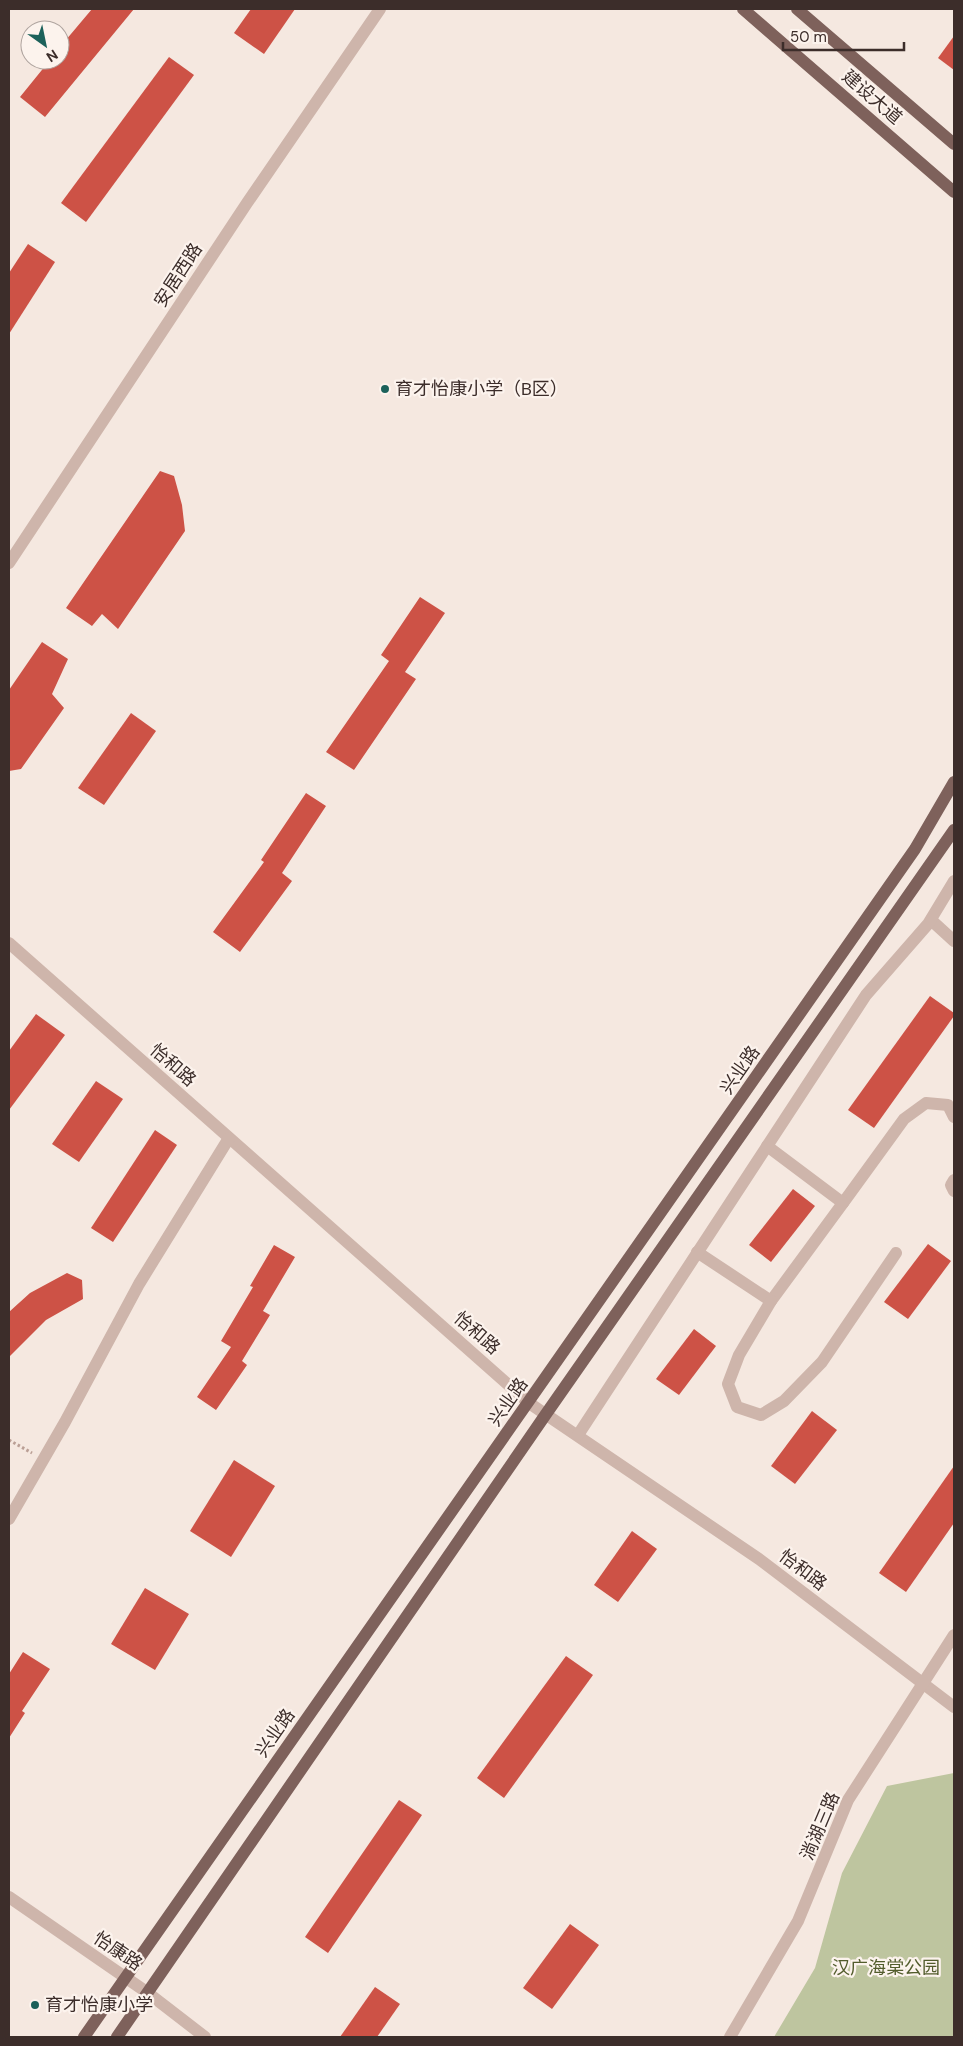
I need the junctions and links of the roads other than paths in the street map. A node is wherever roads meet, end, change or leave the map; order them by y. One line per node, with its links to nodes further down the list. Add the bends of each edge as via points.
1 (380, 9): 6 (street, 安居西路, via 247,202)
2 (743, 9): 5 (main road, 建设大道)
3 (797, 9): 4 (main road, 建设大道)
4 (954, 144)
5 (954, 192)
6 (9, 563)
7 (954, 782): 22 (main road, 兴业路, via 915,849)
8 (954, 830): 23 (main road)
9 (954, 881): 10 (street)
10 (931, 920): 11 (street); 15 (street, via 866,995)
11 (954, 941)
12 (9, 943): 14 (street, 怡和路)
13 (954, 1117): 18 (street, via 948,1105 926,1103 904,1120)
14 (229, 1138): 22 (street, 怡和路); 25 (street, via 140,1284)
15 (767, 1146): 18 (street); 19 (street)
16 (954, 1180): 17 (street, via 951,1185)
17 (954, 1191)
18 (843, 1203): 21 (street)
19 (697, 1252): 21 (street); 24 (street)
20 (896, 1253): 21 (street, via 822,1362 784,1400 760,1415 737,1407 728,1384 739,1355)
21 (771, 1301)
22 (529, 1403): 23 (street, 怡和路); 30 (main road, 兴业路)
23 (546, 1414): 24 (street, 怡和路); 31 (main road)
24 (578, 1435): 27 (street, 怡和路, via 758,1559)
25 (9, 1519)
26 (954, 1635): 27 (street, 淌湖三路)
27 (922, 1683): 28 (street, 怡和路); 35 (street, 淌湖三路, via 848,1800 798,1922)
28 (954, 1707)
29 (9, 1897): 30 (street, 怡康路)
30 (125, 1977): 31 (street, 怡康路); 32 (main road, 兴业路)
31 (148, 1993): 33 (main road); 34 (street, 怡康路)
32 (84, 2037)
33 (118, 2037)
34 (205, 2037)
35 (730, 2037)

